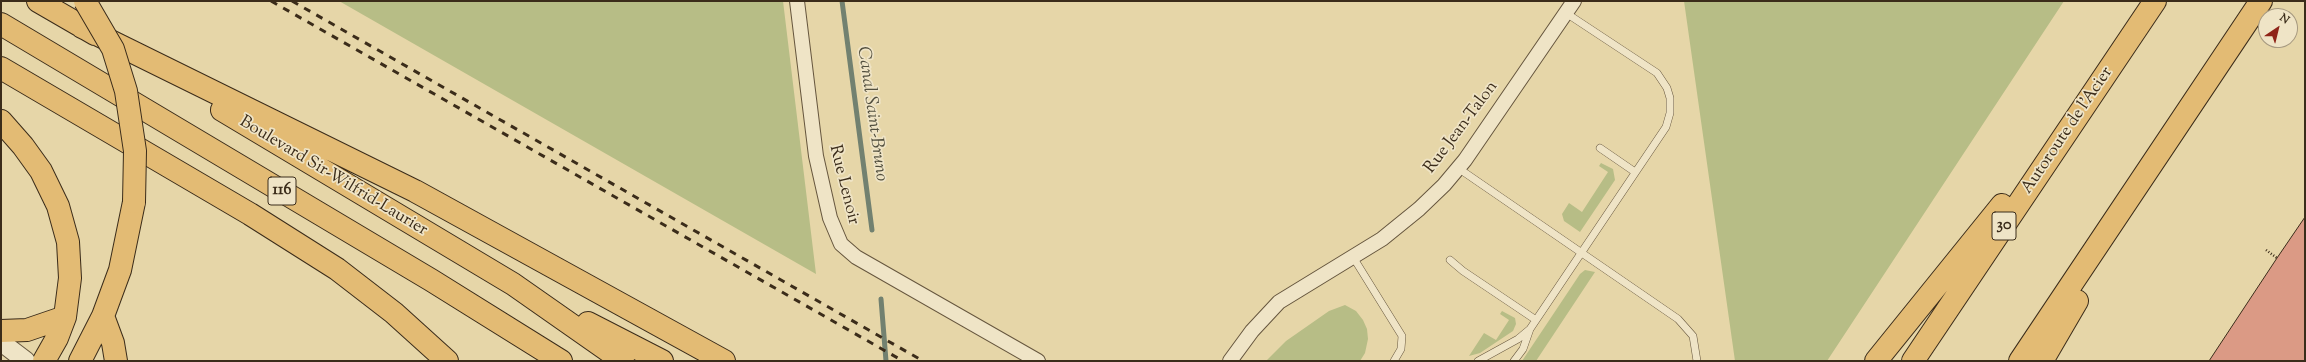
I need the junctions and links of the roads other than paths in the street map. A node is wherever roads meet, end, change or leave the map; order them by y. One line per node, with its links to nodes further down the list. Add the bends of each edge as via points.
1 (38, 1): 8 (highway, Boulevard Sir-Wilfrid-Laurier / 116)
2 (85, 1): 20 (highway, bridge, via 113,49 126,91 135,151 134,202 120,270)
3 (797, 1): 35 (street, Rue Lenoir, via 816,156 830,218 841,244 856,257)
4 (2155, 1): 10 (highway, Autoroute de l'Acier / 30)
5 (2261, 1): 11 (highway)
6 (1570, 7): 14 (street, Rue Jean-Talon); 15 (lane, via 1657,72 1667,88 1670,105 1668,121)
7 (1, 24): 31 (highway, 116, via 438,284)
8 (82, 27): 19 (highway, Boulevard Sir-Wilfrid-Laurier / 116); 34 (highway, via 415,191)
9 (1, 68): 30 (highway, via 250,214 337,269 394,313)
10 (2095, 91): 41 (highway); 42 (highway, Autoroute de l'Acier / 30)
11 (2191, 106): 43 (highway); 44 (highway)
12 (1, 121): 21 (highway, via 41,171 63,219 70,266)
13 (1600, 148): 15 (lane)
14 (1458, 168): 16 (lane); 17 (street, Rue Jean-Talon, via 1419,209 1382,240)
15 (1635, 172): 16 (lane)
16 (1582, 251): 22 (lane); 40 (lane, via 1686,325 1693,336)
17 (1353, 257): 36 (street, Rue Jean-Talon, via 1279,302 1252,331); 37 (lane, via 1402,336 1401,350)
18 (1450, 260): 22 (lane)
19 (513, 284): 32 (highway, Boulevard Sir-Wilfrid-Laurier / 116); 33 (highway)
20 (103, 316): 28 (highway); 29 (highway, via 113,343)
21 (65, 317): 24 (highway, via 27,330); 27 (highway)
22 (1536, 320): 23 (lane)
23 (1530, 329): 38 (lane, via 1518,339); 39 (lane, via 1523,349)
24 (1, 331)
25 (1, 342): 26 (street)
26 (26, 361)
27 (44, 361)
28 (80, 361)
29 (116, 361)
30 (447, 361)
31 (560, 361)
32 (623, 361)
33 (662, 361)
34 (724, 361)
35 (1038, 361)
36 (1230, 361)
37 (1394, 361)
38 (1478, 361)
39 (1514, 361)
40 (1697, 361)
41 (1876, 361)
42 (1913, 361)
43 (2020, 361)
44 (2042, 361)

